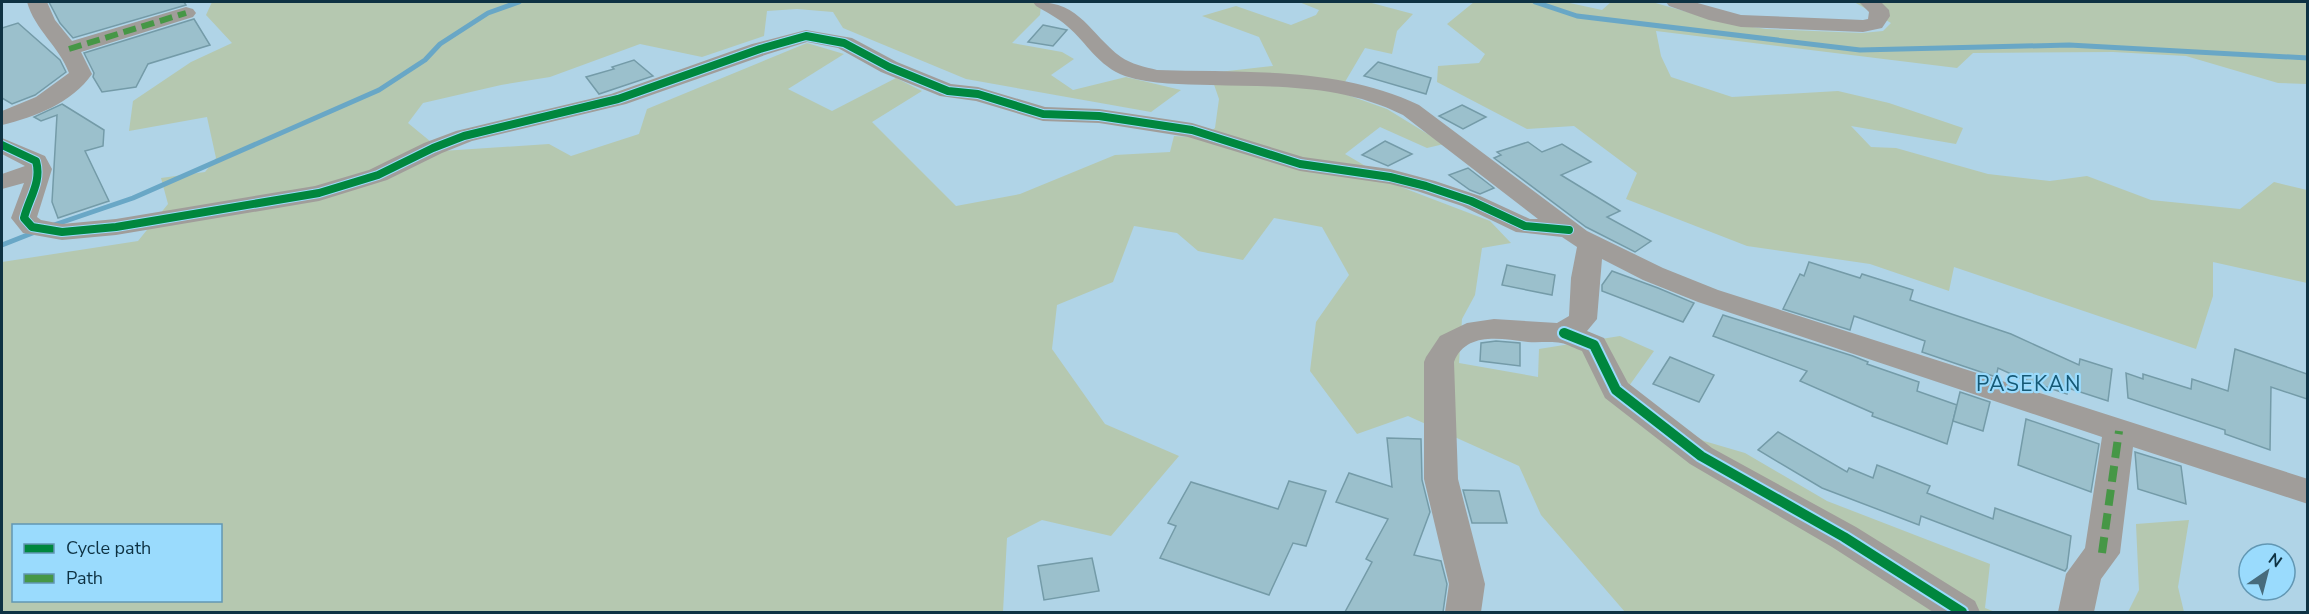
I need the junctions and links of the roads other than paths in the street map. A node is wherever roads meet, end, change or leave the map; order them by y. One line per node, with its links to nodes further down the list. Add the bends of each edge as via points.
1 (37, 2): 6 (street, via 39,14)
2 (1043, 2): 11 (street, via 1074,21 1115,63 1141,73 1157,77 1324,83 1386,96 1411,110)
3 (1676, 2): 4 (street, via 1741,21 1863,26 1875,24 1880,16)
4 (1869, 2)
5 (186, 13): 6 (street)
6 (69, 49): 7 (street, via 81,74 71,85 38,105)
7 (2, 118)
8 (2, 145): 9 (street, via 36,161)
9 (40, 170): 10 (street); 11 (street, via 24,218 32,227 62,232 319,194 378,175 464,135 618,99 806,36 844,43 930,86 948,91 978,94 1043,114 1099,116 1192,130 1300,164 1426,186 1472,201 1525,226)
10 (2, 183)
11 (1580, 237): 12 (street, via 1585,278 1583,319); 13 (street, via 1653,274 1708,296)
12 (1564, 333): 15 (street, via 1474,328 1450,341 1443,352 1441,479 1467,584); 16 (street, via 1594,345 1616,390 1701,456 1844,537)
13 (2120, 431): 14 (street); 17 (street, via 2102,553 2084,574)
14 (2307, 492)
15 (1463, 612)
16 (1962, 612)
17 (2076, 612)

